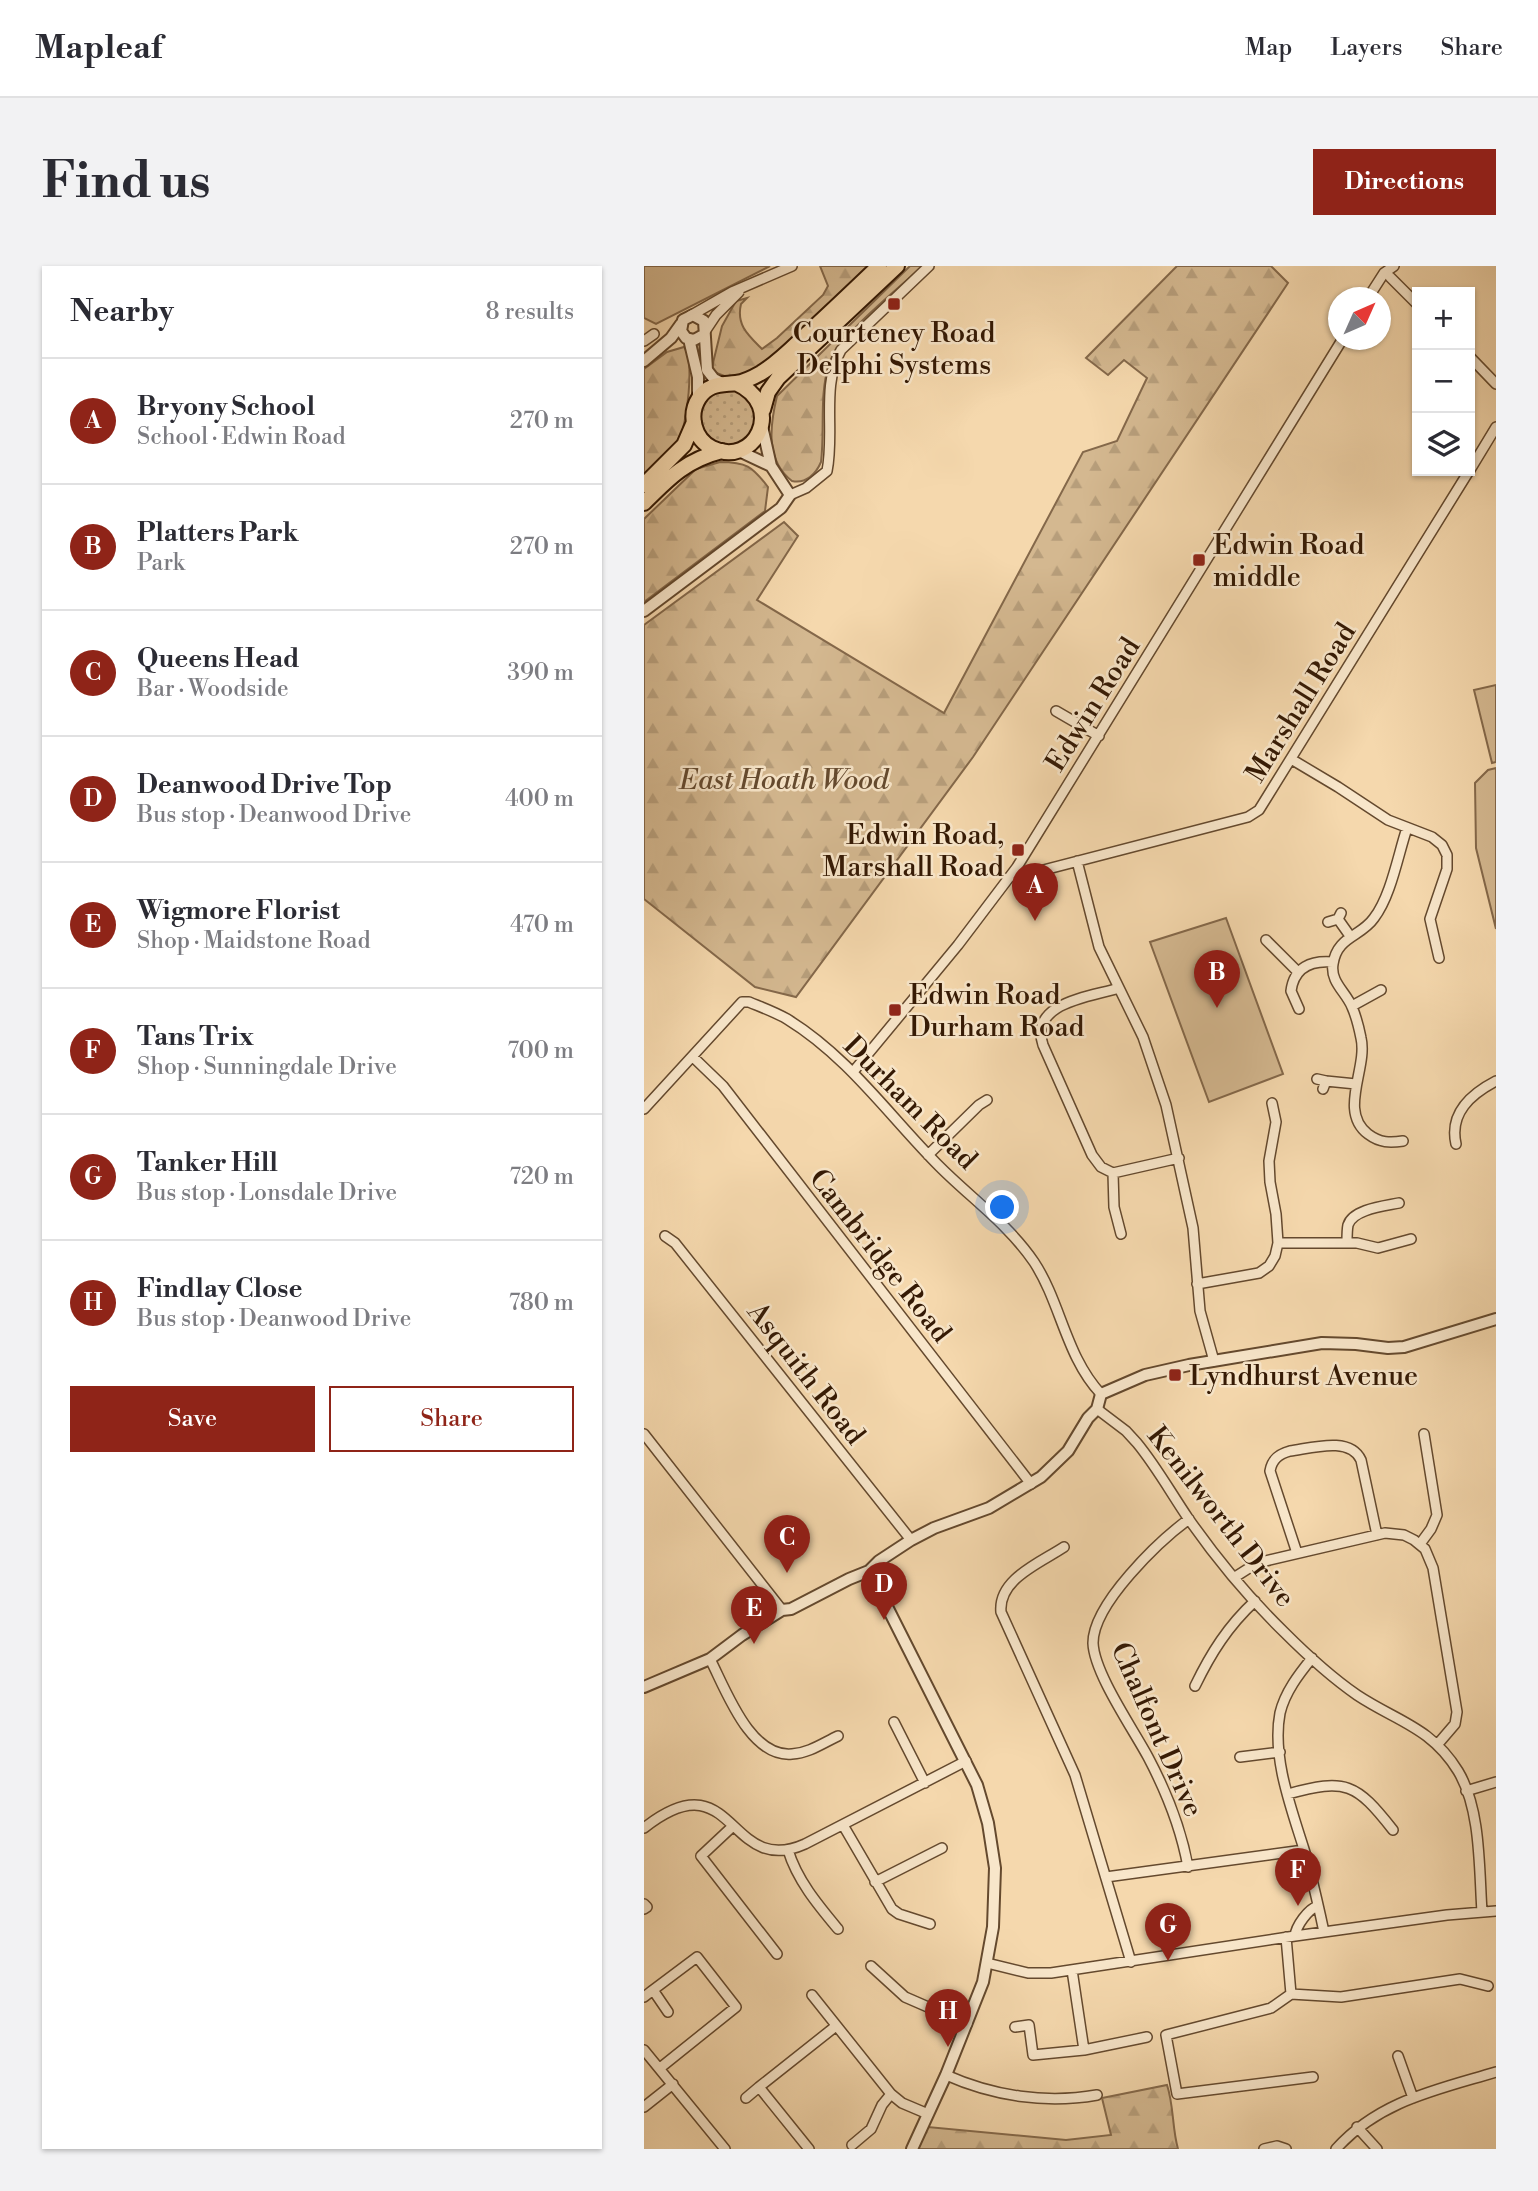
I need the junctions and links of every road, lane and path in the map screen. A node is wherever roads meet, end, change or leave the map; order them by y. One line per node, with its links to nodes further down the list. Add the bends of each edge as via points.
1 (792, 266): 7 (street)
2 (879, 266): 18 (main road, via 771,366 759,375)
3 (897, 266): 21 (main road, via 779,378 768,392)
4 (929, 266): 31 (street, via 841,350 832,378 827,471)
5 (1394, 266): 8 (street)
6 (1390, 277): 9 (street)
7 (746, 286): 10 (street); 11 (street)
8 (1375, 287)
9 (1412, 299)
10 (687, 318): 11 (street, via 701,318); 13 (street, via 681,331); 16 (street)
11 (704, 332): 13 (street, via 700,338); 18 (street, via 707,370 714,379)
12 (654, 334): 14 (street)
13 (688, 338): 16 (street); 20 (street, via 698,377)
14 (644, 341)
15 (1336, 350): 35 (street, Edwin Road)
16 (644, 361)
17 (1475, 362): 19 (street)
18 (729, 383): 20 (main road, via 708,389); 21 (main road, via 753,394)
19 (1496, 384)
20 (698, 399): 22 (main road)
21 (763, 410): 23 (main road)
22 (694, 422): 25 (main road, via 702,440); 30 (main road, via 684,445)
23 (762, 426): 26 (main road, via 754,440); 28 (street)
24 (1496, 427): 27 (street, Marshall Road)
25 (722, 451): 26 (main road); 32 (main road, via 685,465)
26 (739, 451): 28 (street)
27 (1475, 462)
28 (771, 466): 31 (street)
29 (1466, 476): 36 (street, Marshall Road)
30 (644, 485)
31 (790, 495): 33 (street, via 781,508)
32 (644, 503)
33 (644, 611)
34 (1056, 711): 35 (street)
35 (1098, 736): 39 (street, Edwin Road)
36 (1291, 759): 37 (street); 38 (street, Marshall Road, via 1255,814)
37 (1407, 828): 41 (street, via 1379,911 1366,927); 43 (street, via 1438,841 1447,855 1447,869 1430,919)
38 (1077, 861): 39 (street, Marshall Road); 47 (street, via 1099,947)
39 (1012, 876): 51 (street, Edwin Road)
40 (1336, 918): 41 (street)
41 (1350, 936): 44 (street)
42 (1266, 940): 45 (street)
43 (1439, 958)
44 (1333, 962): 45 (street, via 1316,962); 48 (street, via 1335,981)
45 (1298, 972): 49 (street, via 1291,991)
46 (1377, 980): 48 (street, via 1383,992)
47 (1119, 988): 61 (street, via 1155,1069); 62 (street, via 1054,1008 1041,1032 1088,1147 1101,1167)
48 (1352, 1006): 54 (street, via 1362,1049)
49 (1299, 1009)
50 (692, 1057): 51 (street, Durham Road, via 746,1001 799,1027); 57 (street); 76 (street, Cambridge Road, via 723,1086)
51 (853, 1072): 60 (street, Durham Road)
52 (1496, 1081): 58 (street, via 1460,1110 1453,1129)
53 (1322, 1083): 54 (street)
54 (1356, 1084): 59 (street, via 1355,1111 1360,1126 1377,1140)
55 (987, 1100): 60 (street)
56 (1272, 1103): 68 (street, via 1276,1122 1269,1172)
57 (644, 1109)
58 (1456, 1144)
59 (1399, 1145)
60 (928, 1155): 72 (street, Durham Road, via 1029,1255 1082,1369)
61 (1178, 1158): 62 (street); 69 (street, via 1193,1228)
62 (1113, 1173): 64 (street)
63 (1399, 1203): 67 (street, via 1353,1218)
64 (1121, 1234)
65 (665, 1236): 79 (street, Asquith Road)
66 (1411, 1240): 67 (street, via 1382,1248)
67 (1347, 1242): 68 (street)
68 (1278, 1243): 69 (street, via 1273,1261 1259,1272)
69 (1196, 1284): 71 (street)
70 (1496, 1318): 71 (street, via 1404,1346 1322,1343)
71 (1214, 1361): 72 (street, via 1145,1375)
72 (1101, 1394): 73 (street)
73 (1097, 1409): 76 (street, via 1064,1456); 77 (street, Kenilworth Drive, via 1137,1443)
74 (644, 1434): 86 (street)
75 (1424, 1434): 80 (street, via 1437,1516)
76 (1031, 1484): 79 (street)
77 (1189, 1519): 84 (street, Kenilworth Drive); 108 (street, Chalfont Drive, via 1132,1573 1100,1616 1093,1645 1103,1675 1171,1805)
78 (1377, 1535): 80 (street, via 1404,1535); 82 (street); 82 (street, via 1355,1450 1341,1446 1290,1451 1279,1455 1270,1471)
79 (911, 1540): 83 (street)
80 (1420, 1544): 93 (street, via 1433,1567 1457,1712 1455,1724)
81 (1064, 1547): 109 (street, via 1008,1585 1001,1597 1001,1612 1075,1775)
82 (1297, 1553): 84 (street, via 1251,1565)
83 (869, 1571): 86 (street); 96 (street)
84 (1234, 1577): 85 (street, Kenilworth Drive)
85 (1255, 1601): 87 (street, Kenilworth Drive); 89 (street, via 1221,1639)
86 (782, 1610): 88 (street)
87 (1312, 1658): 93 (street, Kenilworth Drive, via 1359,1696 1414,1726); 94 (street, via 1293,1683 1281,1710)
88 (710, 1659): 90 (street); 92 (street, via 746,1726 761,1744 784,1755 810,1750)
89 (1195, 1686)
90 (644, 1687)
91 (894, 1722): 98 (street)
92 (838, 1736)
93 (1437, 1745): 99 (street, Kenilworth Drive, via 1459,1772)
94 (1280, 1752): 95 (street); 100 (street)
95 (1240, 1757)
96 (966, 1761): 98 (street); 122 (street, via 980,1794 993,1852 995,1913)
97 (1496, 1782): 99 (street)
98 (925, 1783): 101 (street)
99 (1466, 1791): 115 (street, Kenilworth Drive, via 1477,1844)
100 (1288, 1794): 104 (street, via 1346,1786 1362,1795); 107 (street)
101 (843, 1825): 106 (street); 110 (street)
102 (733, 1826): 103 (street, via 715,1810 690,1804 665,1812); 106 (street, via 757,1846); 120 (street, via 701,1856)
103 (644, 1828)
104 (1393, 1830)
105 (942, 1848): 110 (street)
106 (788, 1850): 117 (street, via 808,1890)
107 (1304, 1850): 108 (street); 112 (street)
108 (1188, 1867): 109 (street)
109 (1106, 1877): 121 (street)
110 (875, 1882): 116 (street, via 895,1912)
111 (644, 1904): 113 (street)
112 (1318, 1906): 118 (street); 119 (street)
113 (644, 1909)
114 (1496, 1911): 115 (street)
115 (1482, 1912): 118 (street)
116 (930, 1924)
117 (838, 1929)
118 (1324, 1932): 119 (street)
119 (1291, 1937): 121 (street); 127 (street)
120 (777, 1954)
121 (1131, 1962): 124 (street)
122 (987, 1963): 124 (street, via 1039,1974); 131 (street)
123 (871, 1966): 131 (street, via 905,1997)
124 (1072, 1970): 136 (street)
125 (1489, 1986): 127 (street, via 1460,1979 1341,1997)
126 (653, 1990): 129 (street); 130 (street); 138 (street, via 697,1957 736,2007)
127 (1291, 1994): 141 (street, via 1271,2008 1166,2035 1177,2094)
128 (812, 1995): 132 (street)
129 (644, 1997)
130 (668, 2012)
131 (967, 2024): 140 (street)
132 (836, 2026): 143 (street); 144 (street)
133 (1015, 2027): 136 (street, via 1029,2025 1033,2055)
134 (1147, 2037): 136 (street)
135 (644, 2050): 138 (street)
136 (1084, 2050)
137 (1398, 2056): 147 (street)
138 (660, 2068): 142 (street)
139 (1496, 2072): 147 (street)
140 (946, 2075): 145 (street, via 1000,2093 1063,2100); 149 (street)
141 (1313, 2077)
142 (673, 2084): 148 (street); 152 (street)
143 (759, 2087): 146 (street); 153 (street)
144 (891, 2094): 149 (street); 151 (street, via 871,2129)
145 (1097, 2095)
146 (746, 2098)
147 (1413, 2098): 150 (street)
148 (644, 2107)
149 (928, 2114): 154 (street)
150 (1357, 2127): 157 (street); 158 (street)
151 (852, 2145)
152 (725, 2149)
153 (809, 2149)
154 (912, 2149)
155 (1264, 2149): 156 (street)
156 (1286, 2149)
157 (1336, 2149)
158 (1377, 2149)

